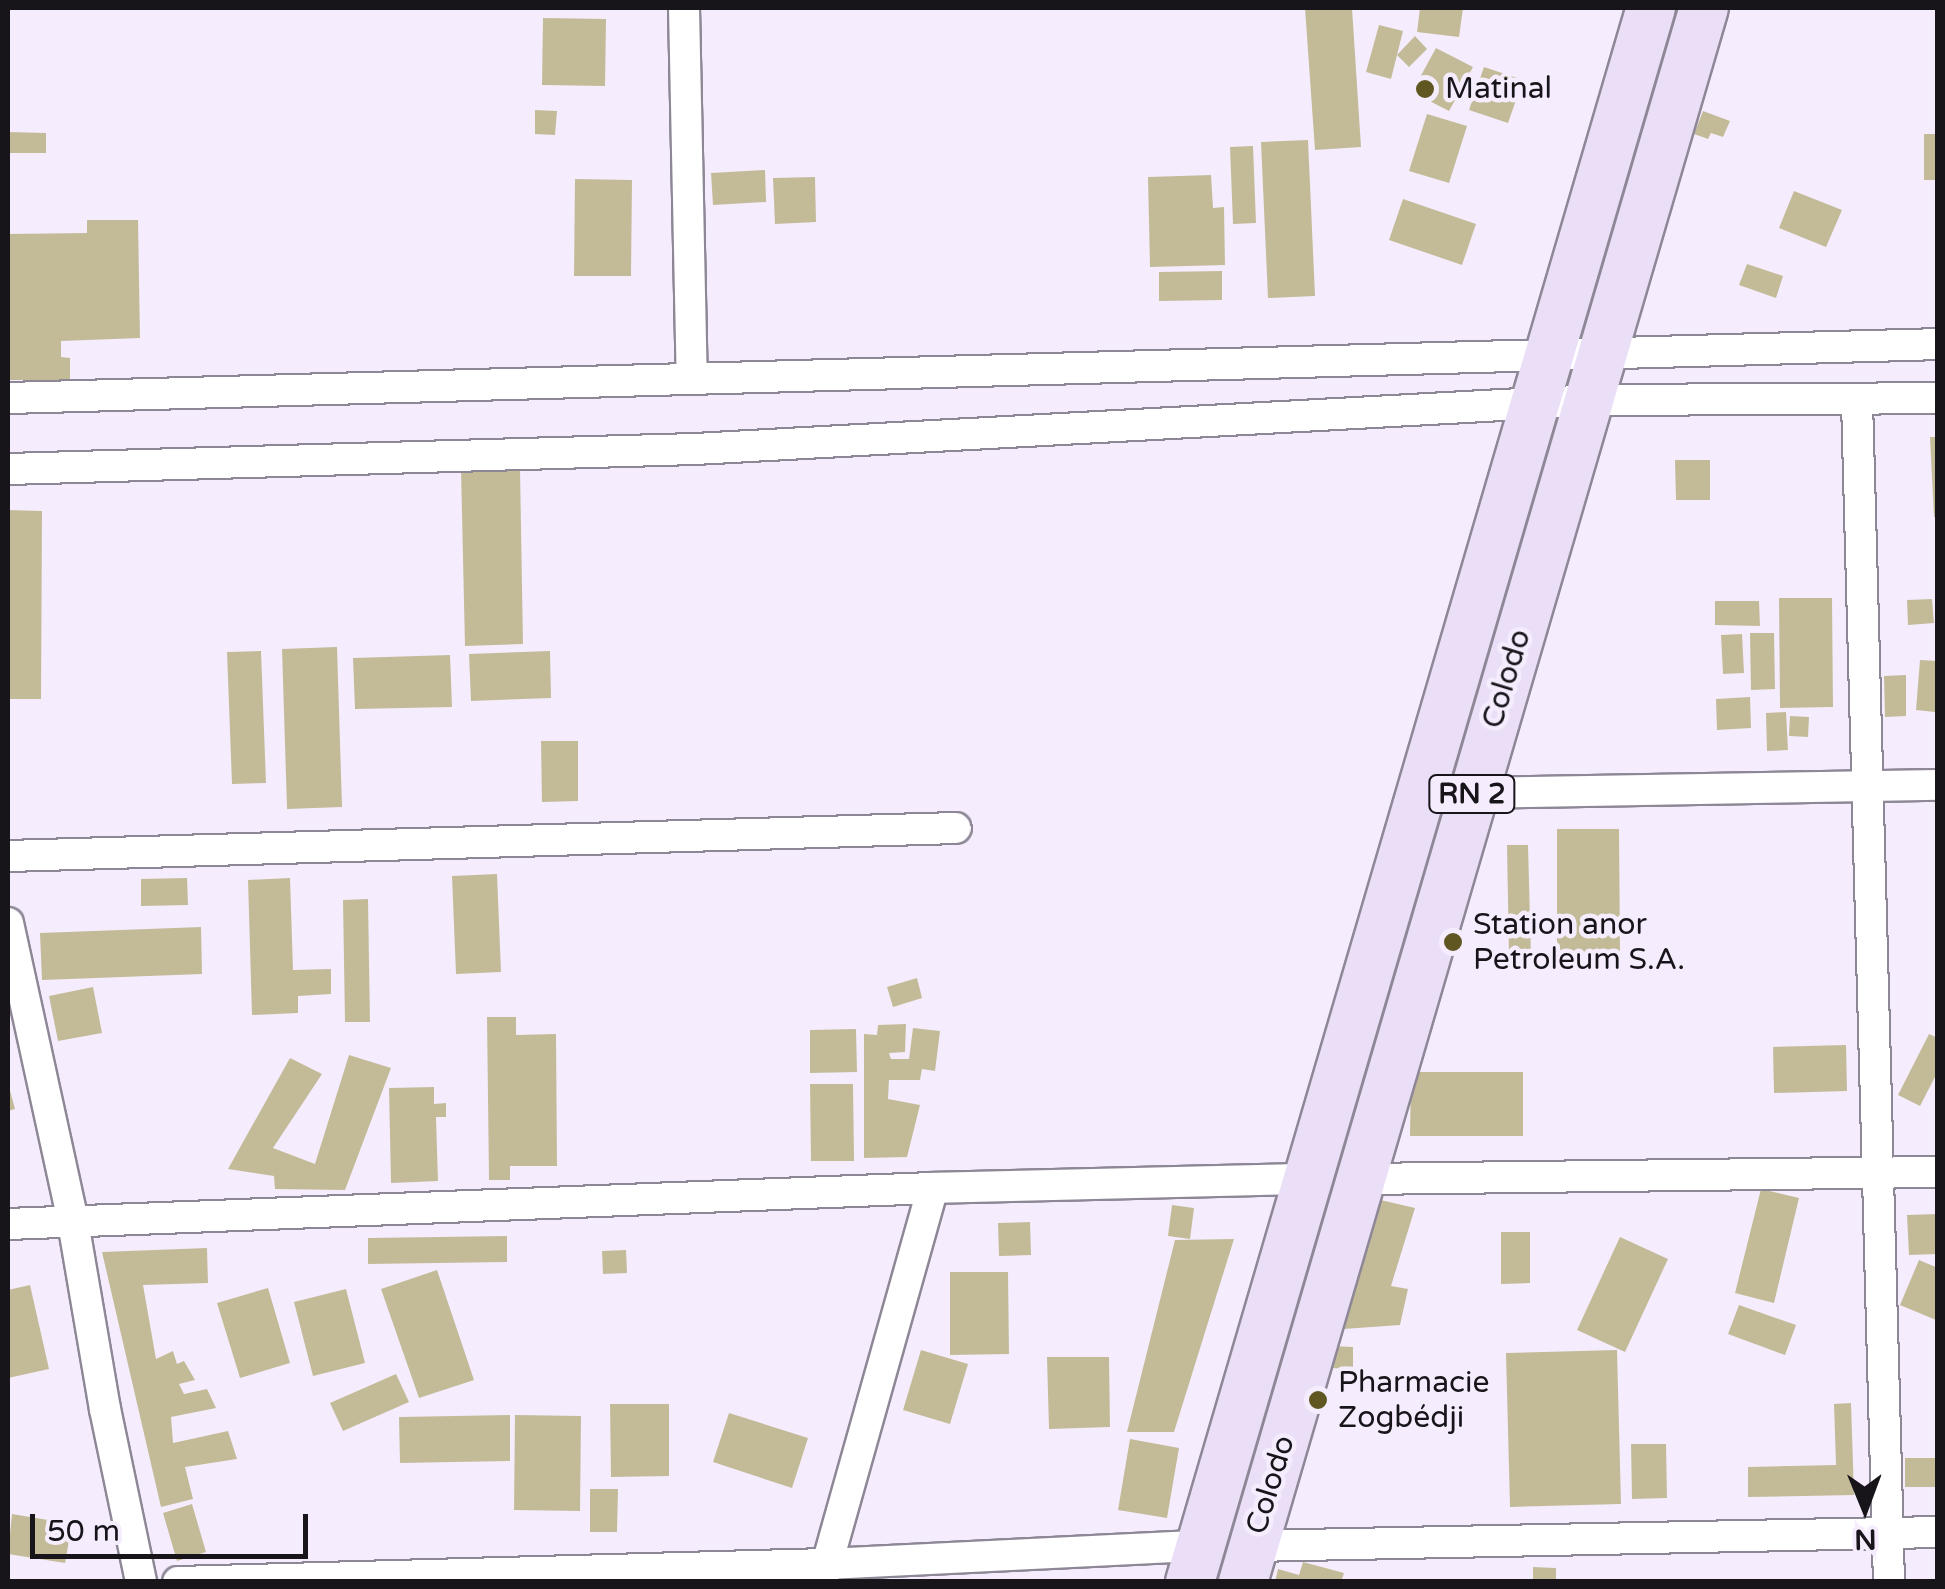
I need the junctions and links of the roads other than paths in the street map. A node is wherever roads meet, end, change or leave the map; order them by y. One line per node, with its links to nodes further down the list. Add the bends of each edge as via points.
1 (684, 8): 7 (street)
2 (1651, 8): 5 (main road, Colodo / RN 2)
3 (1704, 8): 6 (main road, Colodo / RN 2)
4 (1938, 344): 6 (street)
5 (1551, 354): 6 (street); 7 (street); 12 (main road, Colodo / RN 2)
6 (1606, 354): 10 (main road, Colodo / RN 2)
7 (692, 376): 8 (street)
8 (8, 398)
9 (1938, 398): 11 (street)
10 (1593, 400): 11 (street); 12 (street); 16 (main road, Colodo / RN 2)
11 (1857, 401): 15 (street)
12 (1533, 402): 13 (street, via 695,448); 22 (main road, Colodo / RN 2)
13 (8, 469)
14 (1938, 785): 15 (street)
15 (1867, 786): 16 (street); 21 (street)
16 (1472, 793): 23 (main road, Colodo / RN 2)
17 (956, 828): 18 (street)
18 (8, 856)
19 (8, 923): 25 (street)
20 (1938, 1172): 21 (street)
21 (1878, 1174): 23 (street); 28 (street)
22 (1306, 1179): 24 (street); 29 (main road, Colodo / RN 2)
23 (1362, 1179): 30 (main road, Colodo / RN 2)
24 (933, 1188): 25 (street); 31 (street)
25 (73, 1222): 26 (street); 32 (street)
26 (8, 1224)
27 (1938, 1532): 28 (street)
28 (1888, 1534): 30 (street); 34 (street)
29 (1195, 1564): 31 (street)
30 (1248, 1564)
31 (825, 1573): 33 (street)
32 (141, 1582)
33 (178, 1582)
34 (1889, 1582)

